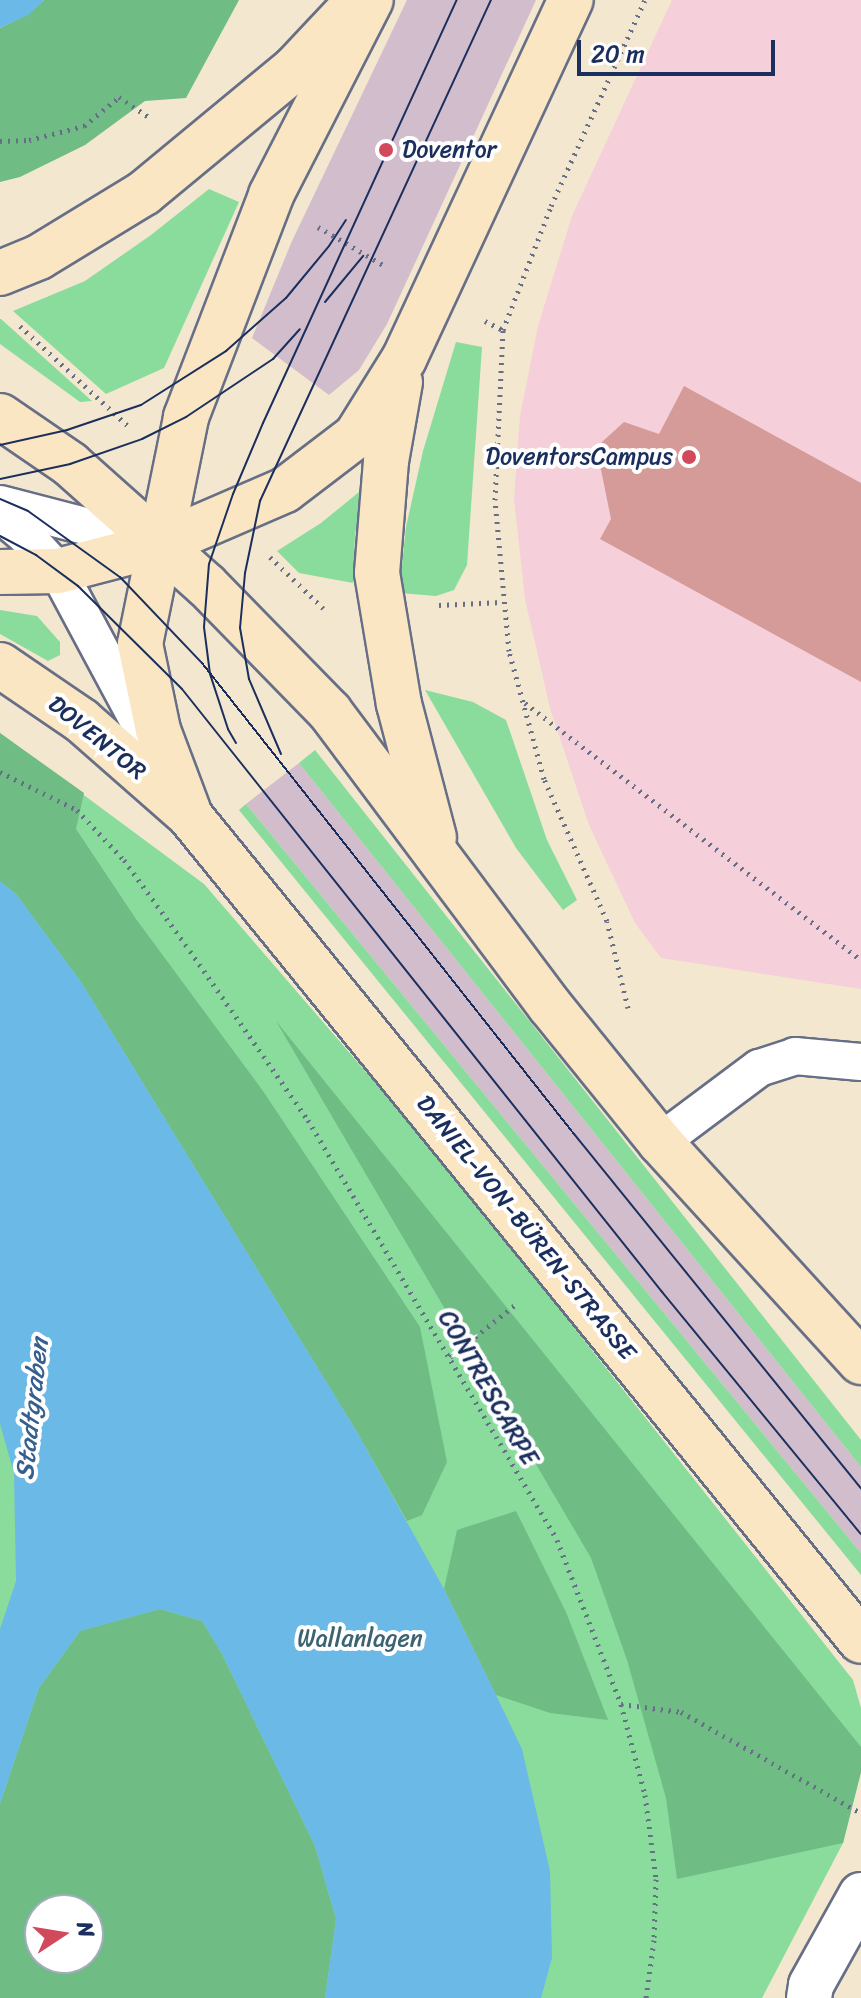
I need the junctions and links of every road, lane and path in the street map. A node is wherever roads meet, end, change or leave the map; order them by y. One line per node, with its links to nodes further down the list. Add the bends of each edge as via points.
1 (358, 0): 7 (main road, via 294,69 144,193 39,257)
2 (371, 0): 12 (main road, via 271,195 210,350 186,417)
3 (571, 0): 8 (main road)
4 (645, 0): 16 (path, via 551,206 503,330 495,500 502,602)
5 (148, 117): 6 (path, via 119,97 84,126 29,140)
6 (0, 141)
7 (0, 273)
8 (404, 359): 12 (main road, via 356,436 285,490); 19 (main road, via 386,461 377,573 399,704)
9 (0, 416): 12 (main road, via 70,464)
10 (0, 504): 12 (lane)
11 (0, 514): 13 (lane)
12 (158, 545): 13 (main road); 18 (main road, via 140,644 158,730); 19 (main road, via 241,619 330,712)
13 (58, 571): 14 (main road); 18 (lane)
14 (0, 572)
15 (0, 665): 18 (main road, DOVENTOR, via 82,721)
16 (523, 701): 20 (path); 21 (path, via 544,779 607,921)
17 (0, 772): 25 (path, CONTRESCARPE, via 77,810 124,860 308,1120)
18 (190, 816): 24 (main road, DANIEL-VON-BÜREN-STRASSE)
19 (441, 862): 23 (main road)
20 (861, 960)
21 (628, 1009)
22 (861, 1062): 23 (lane, via 795,1056 759,1068)
23 (660, 1142): 26 (main road)
24 (562, 1271): 25 (path); 27 (main road, DANIEL-VON-BÜREN-STRASSE)
25 (450, 1357): 28 (path, CONTRESCARPE, via 557,1540)
26 (861, 1362)
27 (861, 1641)
28 (621, 1704): 29 (path, via 681,1712); 31 (path, CONTRESCARPE, via 645,1795 656,1879)
29 (861, 1813)
30 (861, 1895): 32 (street, via 811,1985)
31 (646, 1998)
32 (809, 1998)

